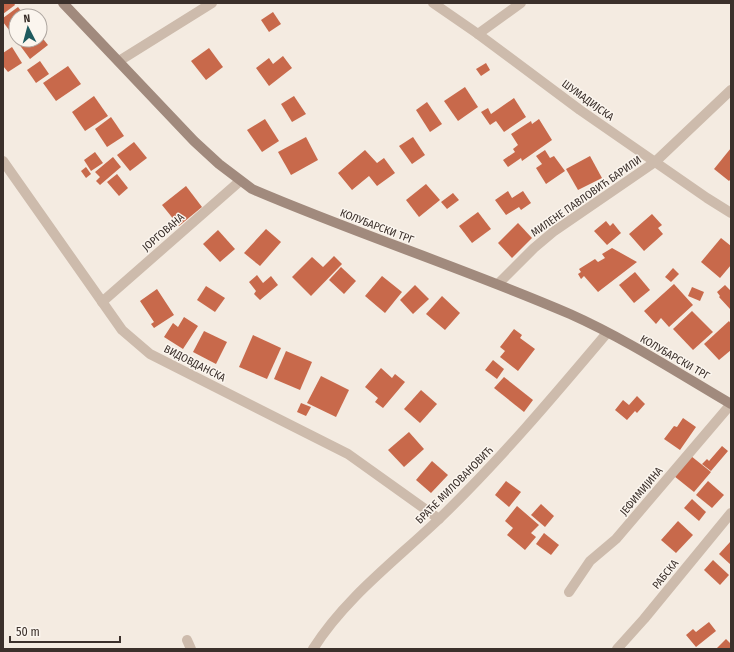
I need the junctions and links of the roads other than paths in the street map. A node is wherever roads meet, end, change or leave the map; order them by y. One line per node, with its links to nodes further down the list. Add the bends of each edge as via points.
1 (63, 3): 6 (street, КОЛУБАРСКИ ТРГ)
2 (212, 3): 6 (street)
3 (433, 3): 5 (street, ШУМАДИЈСКА)
4 (522, 3): 5 (street)
5 (478, 34): 9 (street, ШУМАДИЈСКА)
6 (119, 61): 10 (street, КОЛУБАРСКИ ТРГ, via 194,141)
7 (731, 90): 9 (street, МИЛЕНЕ ПАВЛОВИЋ БАРИЛИ)
8 (3, 161): 13 (street, ВИДОВДАНСКА)
9 (655, 162): 11 (street, ШУМАДИЈСКА); 12 (street, МИЛЕНЕ ПАВЛОВИЋ БАРИЛИ, via 553,232)
10 (240, 181): 12 (street, КОЛУБАРСКИ ТРГ, via 275,199); 13 (street, ЈОРГОВАНА)
11 (731, 213)
12 (498, 284): 14 (street, КОЛУБАРСКИ ТРГ)
13 (102, 302): 17 (street, ВИДОВДАНСКА, via 122,330 150,354 348,454)
14 (607, 333): 15 (street, КОЛУБАРСКИ ТРГ); 17 (street, БРАЋЕ МИЛОВАНОВИЋ, via 539,415)
15 (731, 404): 18 (street, ЈЕФИМИЈИНА, via 616,539 590,561)
16 (731, 513): 20 (street, РАБСКА)
17 (439, 519): 19 (street, БРАЋЕ МИЛОВАНОВИЋ, via 354,598)
18 (569, 592)
19 (313, 649)
20 (617, 649)

